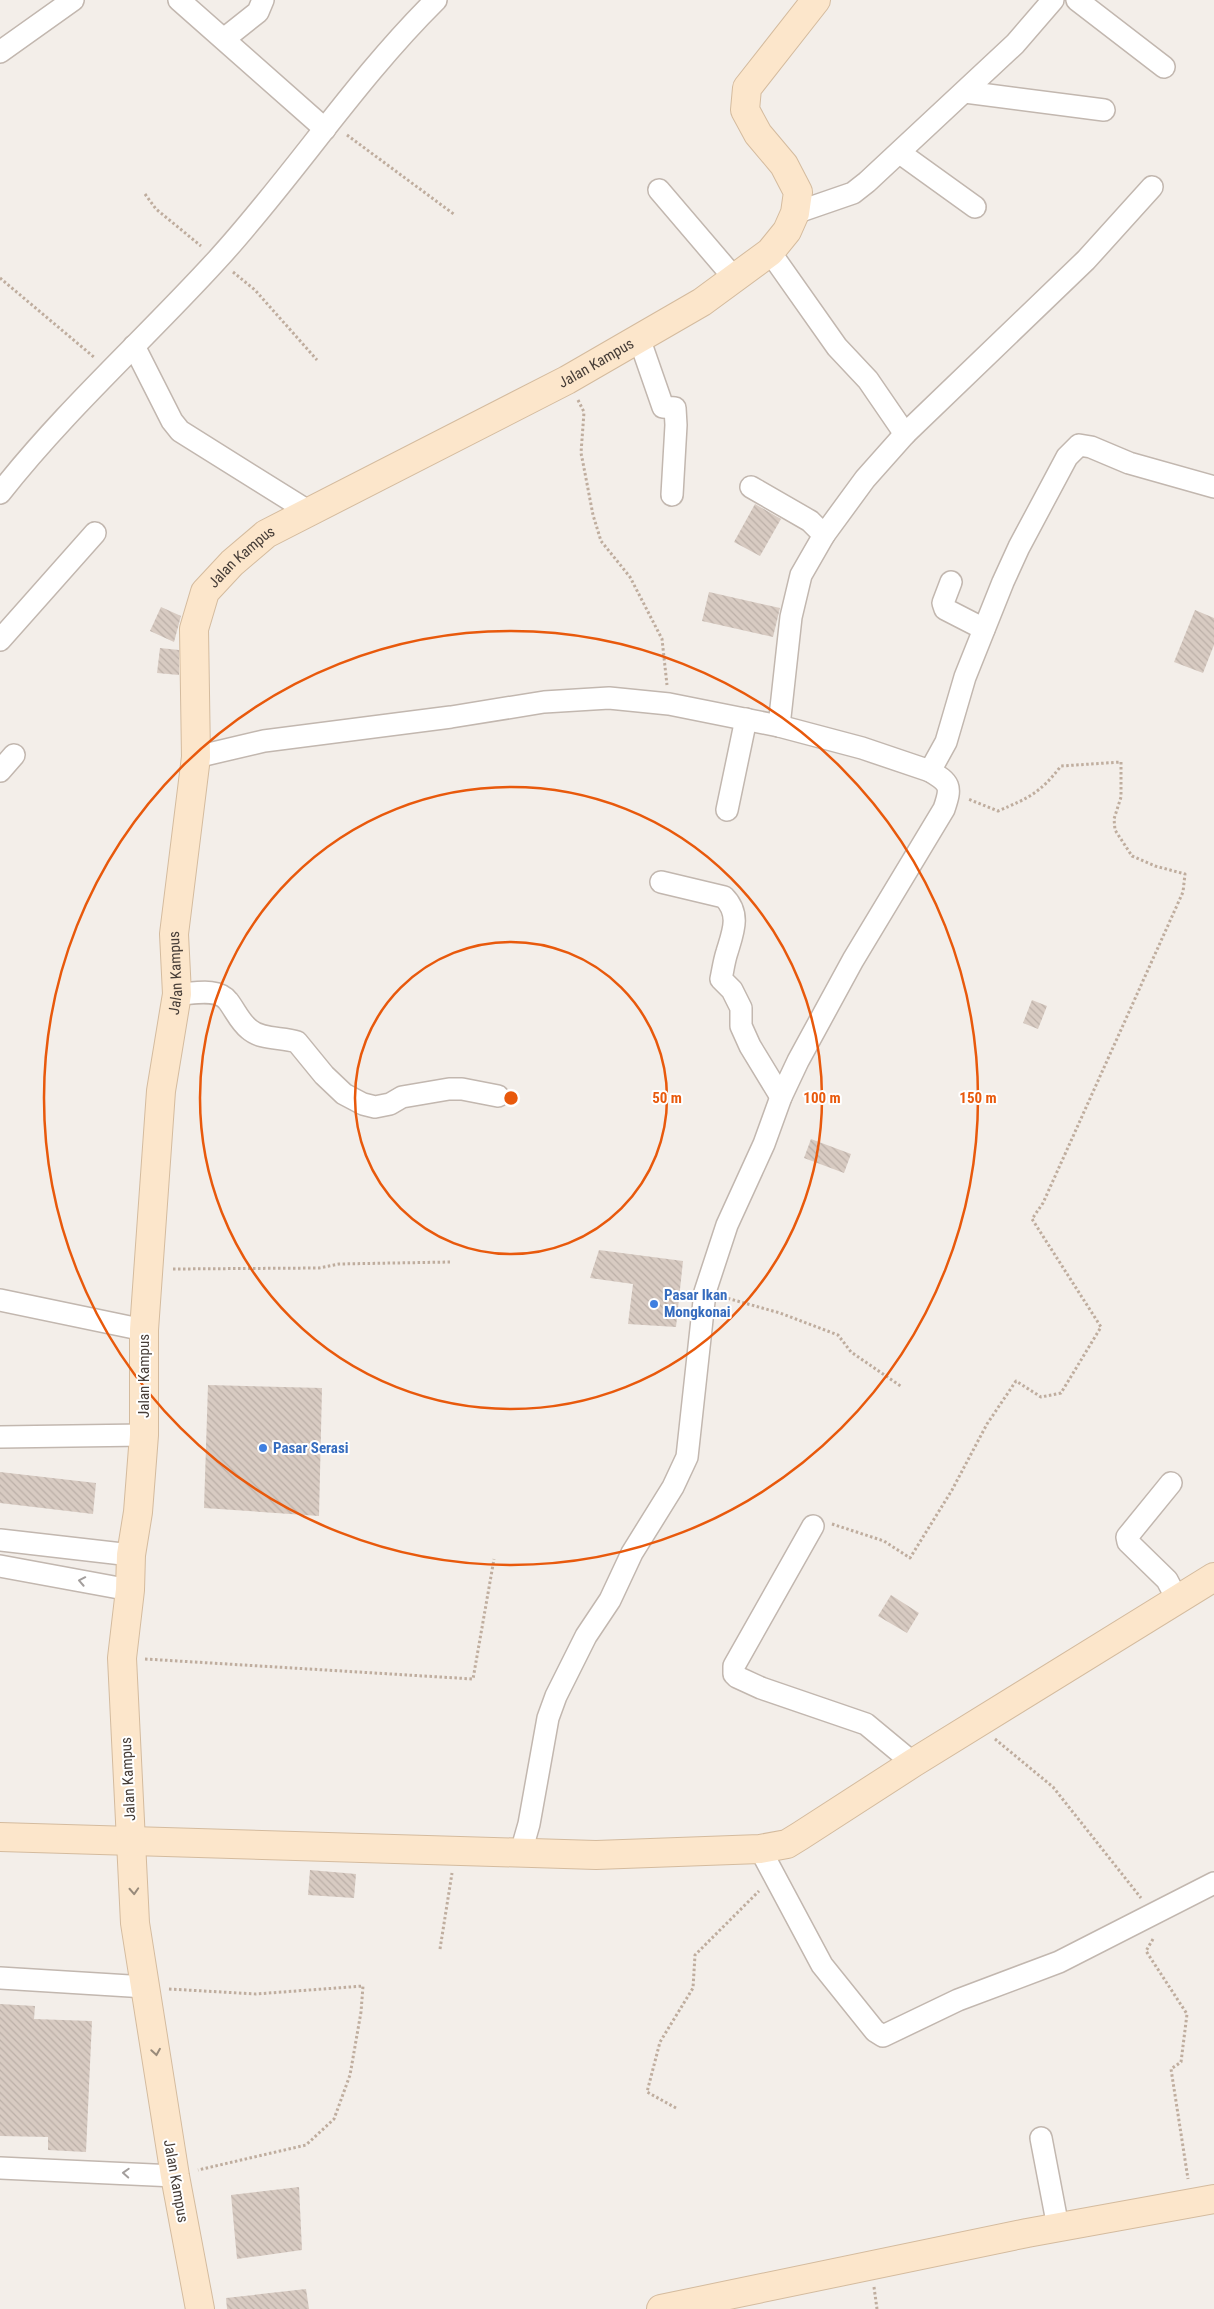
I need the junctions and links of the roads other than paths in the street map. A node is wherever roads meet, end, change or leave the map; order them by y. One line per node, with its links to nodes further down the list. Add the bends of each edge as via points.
1 (73, 0): 9 (street)
2 (180, 0): 8 (street)
3 (263, 0): 8 (street, via 258,12)
4 (816, 0): 18 (street, Jalan Kampus, via 747,88 746,110 758,134 784,165 798,192)
5 (1053, 0): 11 (street, via 1015,44)
6 (1077, 0): 10 (street)
7 (428, 3): 13 (street)
8 (224, 40): 13 (street)
9 (0, 52)
10 (1164, 67)
11 (965, 92): 12 (street); 14 (street)
12 (1104, 110)
13 (328, 126): 22 (street, via 217,260)
14 (900, 153): 17 (street); 18 (street, via 853,193)
15 (1152, 187): 23 (street, via 1086,260)
16 (659, 190): 20 (street)
17 (975, 207)
18 (794, 212): 19 (street, Jalan Kampus, via 787,231)
19 (770, 252): 20 (street, Jalan Kampus); 23 (street, via 837,347 868,380)
20 (735, 279): 21 (street, Jalan Kampus)
21 (639, 338): 27 (street, via 663,407 675,408); 28 (street, Jalan Kampus, via 567,380)
22 (134, 346): 24 (street); 28 (street, via 180,431)
23 (905, 434): 30 (street, via 865,479)
24 (2, 485)
25 (751, 487): 30 (street, via 810,521)
26 (1214, 487): 32 (street, via 1079,445 1067,457 1019,547)
27 (672, 495)
28 (312, 513): 37 (street, Jalan Kampus, via 266,534 205,592 194,630)
29 (95, 533): 33 (street)
30 (824, 535): 35 (street, via 801,575 792,617)
31 (951, 582): 32 (street, via 943,603 945,609)
32 (984, 629): 39 (street, via 965,677 946,742)
33 (0, 640)
34 (746, 719): 35 (street); 37 (street, via 669,704 609,698 544,702 264,741); 40 (street)
35 (779, 726): 39 (street, via 862,748)
36 (14, 755): 38 (street)
37 (196, 757): 42 (street, Jalan Kampus, via 174,934)
38 (0, 771)
39 (930, 771): 44 (street, via 946,781 950,792 944,809 854,960)
40 (727, 810)
41 (661, 882): 44 (street, via 724,898 730,904 735,926 722,979 741,1008 741,1026 750,1046)
42 (177, 994): 43 (street, via 217,992 228,999 249,1030 297,1042 344,1094 363,1104 375,1107 402,1097 448,1089); 46 (street, Jalan Kampus, via 161,1091)
43 (498, 1096)
44 (781, 1097): 61 (street, via 764,1144 727,1225 705,1292 687,1457 632,1553 610,1600 586,1636 556,1696 548,1718)
45 (0, 1300): 46 (street)
46 (144, 1330): 47 (street, Jalan Kampus)
47 (144, 1434): 48 (street); 52 (street, Jalan Kampus, via 138,1512)
48 (0, 1437)
49 (1171, 1484): 56 (street, via 1126,1537 1167,1580)
50 (813, 1526): 57 (street, via 734,1666 734,1674 761,1688 866,1724)
51 (0, 1540): 52 (street)
52 (130, 1555): 55 (street, Jalan Kampus)
53 (0, 1566): 55 (street, one-way to 53)
54 (1214, 1577): 56 (street)
55 (130, 1590): 59 (street, Jalan Kampus, via 122,1658)
56 (1177, 1599): 57 (street)
57 (913, 1763): 60 (street, via 787,1844)
58 (0, 1837): 59 (street)
59 (131, 1842): 61 (street); 64 (street, Jalan Kampus, one-way to 64, via 135,1923)
60 (760, 1849): 61 (street, via 624,1854); 62 (street, via 822,1965 874,2032 882,2036 958,2000 1059,1962)
61 (521, 1852)
62 (1214, 1883)
63 (0, 1978): 64 (street)
64 (146, 1988): 67 (street, Jalan Kampus, one-way to 67)
65 (1041, 2138): 69 (street)
66 (0, 2168): 67 (street, one-way to 66)
67 (175, 2176): 71 (street, Jalan Kampus)
68 (1203, 2201): 69 (street)
69 (1058, 2227): 70 (street)
70 (669, 2308)
71 (200, 2309)

